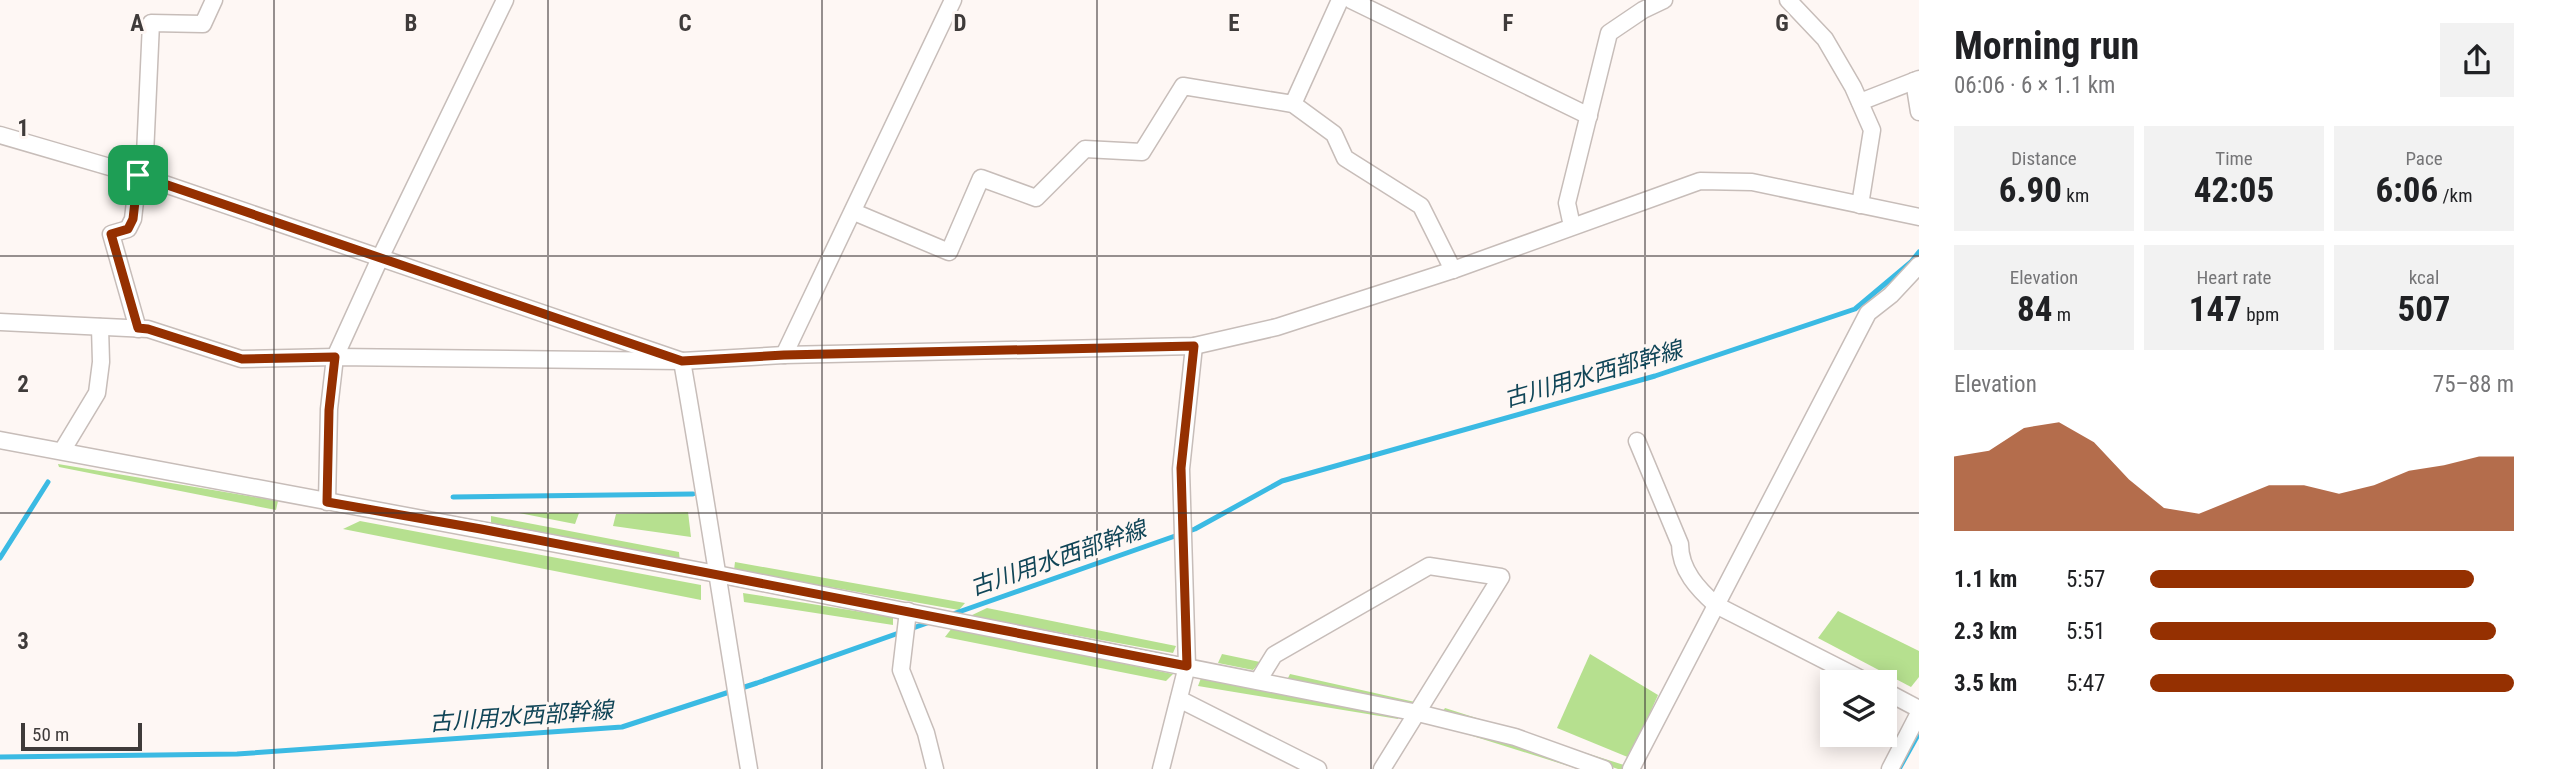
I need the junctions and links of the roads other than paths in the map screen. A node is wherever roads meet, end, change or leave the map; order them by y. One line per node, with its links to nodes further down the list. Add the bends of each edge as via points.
1 (214, 0): 14 (street, via 203,24 151,23)
2 (505, 0): 19 (street)
3 (953, 0): 16 (street)
4 (1340, 0): 10 (street)
5 (1351, 0): 12 (street)
6 (1664, 0): 12 (street, via 1609,33)
7 (1787, 0): 9 (street, via 1825,39)
8 (1916, 80): 9 (street); 11 (street)
9 (1860, 102): 15 (street, via 1872,130)
10 (1293, 104): 16 (street, via 1182,86 1142,152 1085,149 1035,198 981,177 949,252); 21 (street, via 1335,134 1345,158 1421,206)
11 (1919, 112)
12 (1589, 116): 18 (street, via 1567,203)
13 (0, 135): 14 (street)
14 (141, 176): 19 (street); 24 (street, via 128,229 111,234)
15 (1860, 205): 17 (street); 18 (street, via 1752,182 1700,181)
16 (854, 212): 26 (street)
17 (1919, 217)
18 (1572, 226): 21 (street)
19 (381, 256): 27 (street); 28 (street)
20 (1919, 265): 34 (street, via 1868,313)
21 (1452, 270): 25 (street, via 1277,327)
22 (0, 322): 23 (street)
23 (100, 327): 24 (street); 31 (street, via 97,393)
24 (138, 328): 27 (street, via 242,359)
25 (1194, 346): 26 (street); 36 (street, via 1181,468)
26 (784, 355): 28 (street)
27 (335, 357): 28 (street); 32 (street)
28 (682, 361): 33 (street)
29 (0, 440): 31 (street)
30 (1637, 441): 34 (street, via 1680,544 1680,556 1697,588)
31 (61, 451): 32 (street)
32 (327, 502): 33 (street)
33 (717, 574): 35 (street); 43 (street)
34 (1716, 605): 37 (street); 49 (street)
35 (908, 611): 36 (street); 44 (street, via 901,670)
36 (1187, 666): 38 (street); 40 (street)
37 (1843, 670)
38 (1258, 681): 42 (street); 42 (street, via 1274,655 1429,566 1501,577)
39 (1897, 698): 41 (street)
40 (1179, 699): 45 (street); 46 (street)
41 (1919, 711): 50 (street)
42 (1418, 713): 47 (street); 48 (street, via 1515,737)
43 (749, 769)
44 (935, 769)
45 (1161, 769)
46 (1318, 769)
47 (1382, 769)
48 (1604, 769)
49 (1631, 769)
50 (1890, 769)

